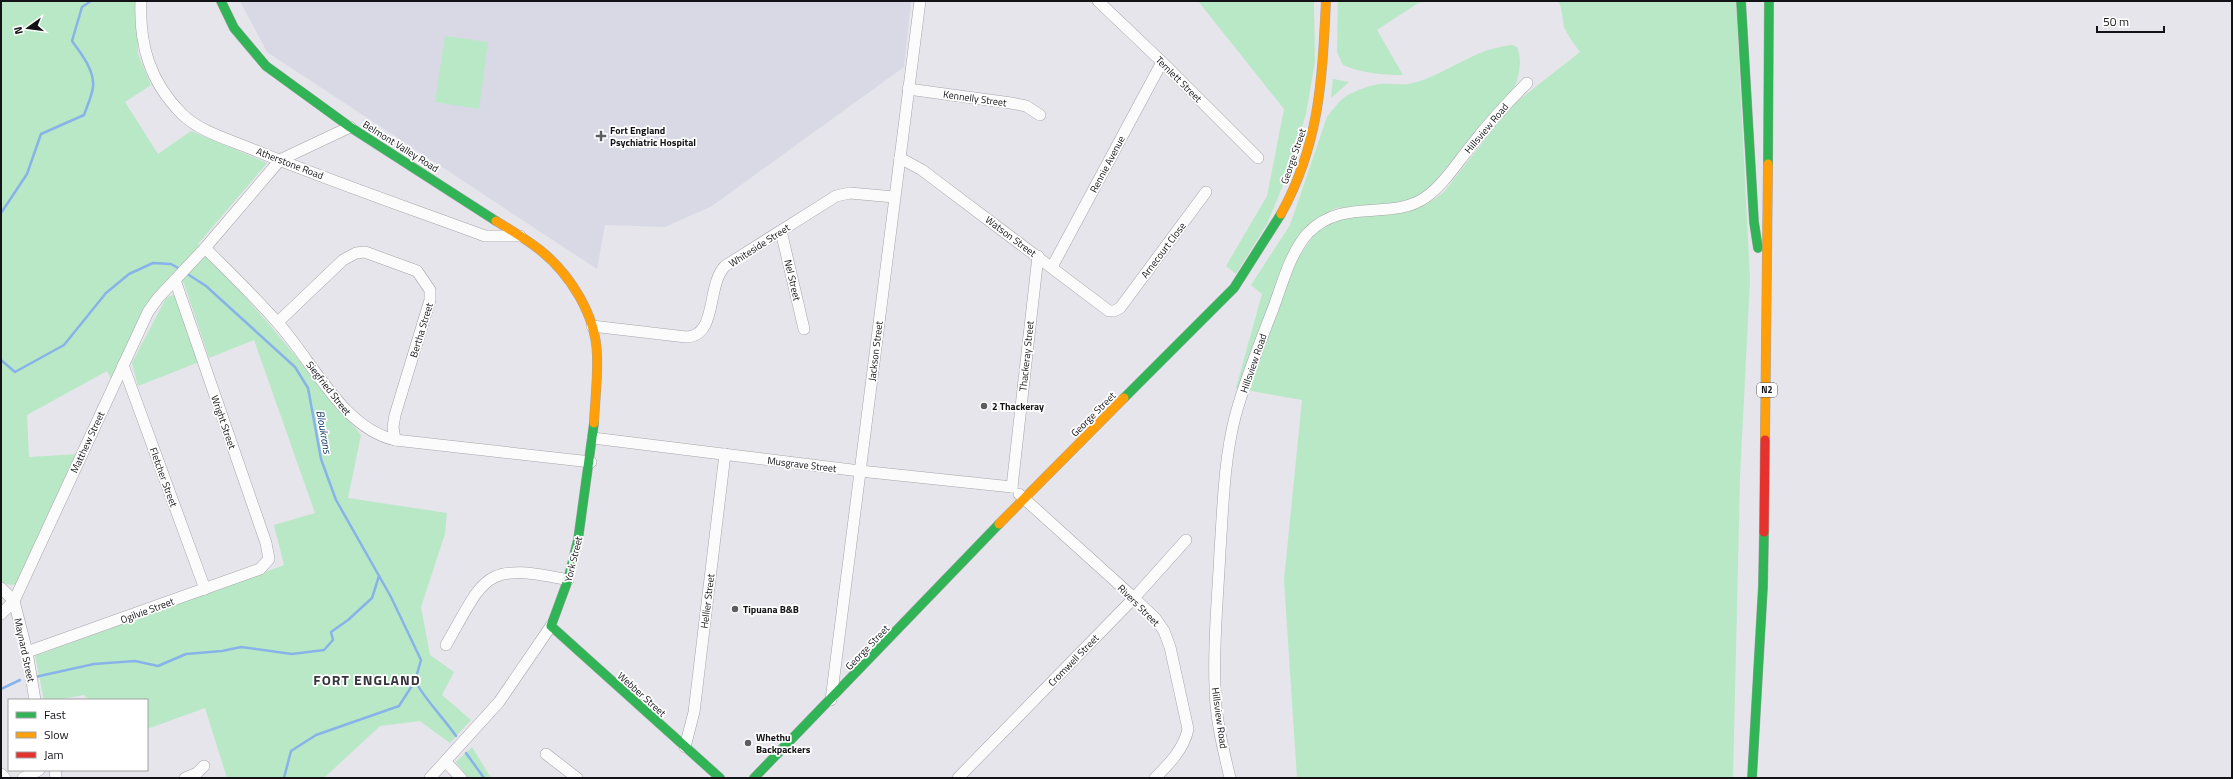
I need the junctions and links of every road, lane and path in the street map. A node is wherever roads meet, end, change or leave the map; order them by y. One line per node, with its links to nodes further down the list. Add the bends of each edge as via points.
1 (141, 1): 16 (street, Atherstone Road, via 146,59 150,70 182,114 194,124)
2 (221, 1): 13 (main road, Belmont Valley Road, via 234,28 266,66)
3 (920, 1): 11 (street, Jackson Street)
4 (1098, 1): 9 (street, Temlett Street)
5 (1326, 1): 39 (main road, George Street, via 1324,67 1316,123 1300,176 1264,243 1234,288)
6 (1741, 1): 26 (main road, via 1754,222)
7 (1769, 1): 17 (main road, N2)
8 (1779, 28): 17 (main road)
9 (1162, 62): 15 (street, Temlett Street); 24 (street, Rennie Avenue)
10 (1527, 83): 69 (street, Hillsview Road, via 1497,113 1427,196 1400,207 1363,210 1329,217 1308,234 1296,249 1256,353 1235,417 1228,449 1215,686 1219,725)
11 (908, 89): 12 (street, Kennelly Street, via 1012,103 1026,106); 14 (street, Jackson Street)
12 (1040, 115)
13 (350, 127): 16 (street, Matthew Street); 21 (main road, Belmont Valley Road)
14 (900, 158): 19 (street, Jackson Street); 23 (street, Watson Street, via 922,170)
15 (1258, 158)
16 (280, 160): 21 (street, Atherstone Road, via 485,236); 22 (street, Matthew Street)
17 (1768, 174): 26 (main road, N2)
18 (1206, 192): 28 (street, Arnecourt Close)
19 (894, 197): 20 (street, Whiteside Street, via 850,193 836,196); 37 (street, Jackson Street)
20 (781, 231): 30 (street, Whiteside Street, via 720,272 707,323 696,335 686,337); 31 (street, Nel Street)
21 (520, 236): 27 (main road, Belmont Valley Road, via 540,250 559,269)
22 (205, 248): 25 (street, Matthew Street); 29 (street, Siegfried Street)
23 (1038, 256): 24 (street, Watson Street); 38 (street, Thackeray Street)
24 (1052, 267): 28 (street, Watson Street, via 1102,307 1114,311)
25 (179, 275): 32 (street, Matthew Street, via 148,312); 41 (street, Wright Street, via 266,544 269,558)
26 (1766, 296): 70 (main road, N2, via 1763,586)
27 (581, 299): 30 (main road, York Street)
28 (1120, 308)
29 (278, 322): 34 (street, Siegfried Street, via 351,416 368,430); 34 (street, Bertha Street, via 343,260 356,252 365,252 417,271 430,290 430,300 395,415)
30 (592, 326): 33 (main road, York Street, via 597,354)
31 (804, 329)
32 (123, 365): 44 (street, Fletcher Street); 46 (street, Matthew Street)
33 (593, 438): 35 (street, Musgrave Street); 36 (main road, York Street)
34 (395, 440): 36 (street, Siegfried Street)
35 (726, 454): 37 (street, Musgrave Street); 53 (street, Hellier Street, via 694,712)
36 (591, 462): 42 (main road, York Street, via 578,540)
37 (860, 472): 38 (street, Musgrave Street); 52 (street, Jackson Street)
38 (1012, 487): 39 (street)
39 (1024, 498): 45 (street, Rivers Street); 52 (main road, George Street)
40 (1186, 540): 45 (street, Cromwell Street)
41 (265, 564): 44 (street, Ogilvie Street, via 260,569)
42 (568, 580): 48 (main road, York Street); 49 (street, via 534,573 506,572 486,581 478,589)
43 (1, 588): 46 (street)
44 (205, 589): 50 (street, Ogilvie Street)
45 (1134, 598): 67 (street, Cromwell Street); 68 (street, Rivers Street, via 1155,618 1164,631 1170,647 1188,729 1181,748)
46 (14, 601): 47 (street, Matthew Street); 50 (street, Maynard Street)
47 (1, 614)
48 (551, 626): 53 (main road, Webber Street); 55 (street, York Street, via 499,702)
49 (446, 645)
50 (27, 652): 51 (street, Maynard Street)
51 (35, 699)
52 (831, 700): 66 (main road, George Street)
53 (685, 747): 65 (main road, Webber Street)
54 (546, 754): 64 (street)
55 (446, 762): 62 (street, York Street); 63 (street)
56 (204, 766): 61 (street, via 197,773)
57 (37, 771): 60 (street)
58 (1, 774): 59 (street)
59 (5, 778)
60 (23, 778)
61 (185, 778)
62 (430, 778)
63 (461, 778)
64 (577, 778)
65 (720, 778)
66 (754, 778)
67 (958, 778)
68 (1155, 778)
69 (1230, 778)
70 (1752, 778)

